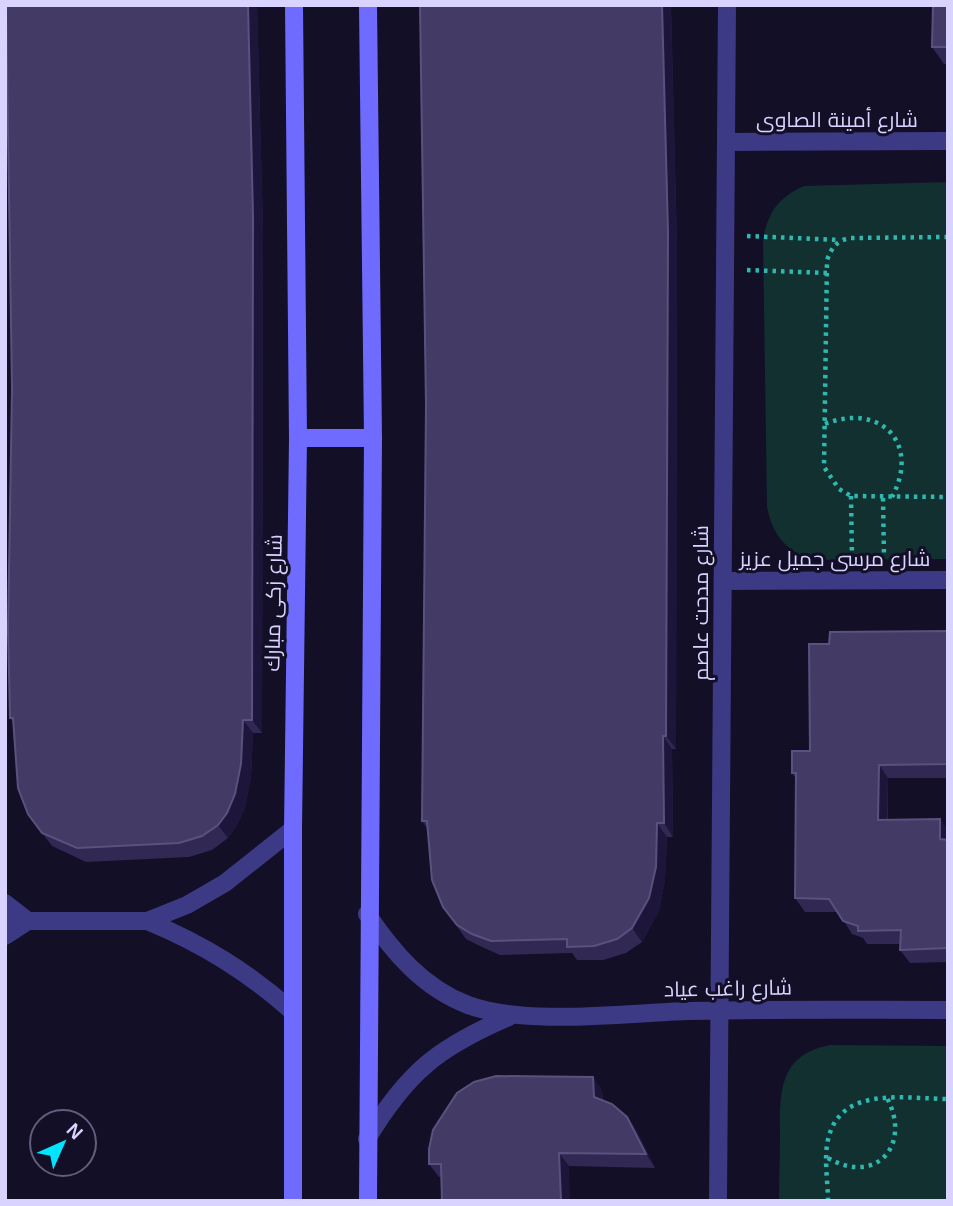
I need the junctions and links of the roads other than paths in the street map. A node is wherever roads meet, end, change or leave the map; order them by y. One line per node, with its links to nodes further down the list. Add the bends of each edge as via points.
1 (294, 5): 6 (street, شارع زكى مبارك)
2 (368, 5): 7 (street)
3 (727, 5): 5 (street, شارع مدحت عاصم)
4 (948, 141): 5 (street, شارع أمينة الصاوى)
5 (726, 142): 9 (street, شارع مدحت عاصم)
6 (298, 438): 7 (street); 10 (street, شارع زكى مبارك)
7 (373, 438): 12 (street)
8 (948, 580): 9 (street, شارع مرسى جميل عزيز)
9 (723, 581): 17 (street, شارع مدحت عاصم)
10 (293, 829): 15 (street, via 225,883); 19 (street, شارع زكى مبارك)
11 (5, 903): 14 (street)
12 (367, 914): 20 (street, شارع راغب عياد, via 392,951 426,981 466,1004); 21 (street)
13 (5, 921): 14 (street)
14 (28, 921): 15 (street); 16 (street)
15 (147, 921): 19 (street, via 225,958)
16 (5, 936)
17 (719, 1010): 18 (street, شارع راغب عياد); 20 (street, شارع راغب عياد); 24 (street, شارع مدحت عاصم)
18 (948, 1010)
19 (293, 1012): 22 (street, شارع زكى مبارك)
20 (509, 1017): 21 (street, شارع راغب عياد, via 465,1036 425,1063 391,1098)
21 (368, 1139): 23 (street)
22 (293, 1201)
23 (368, 1201)
24 (718, 1201)

